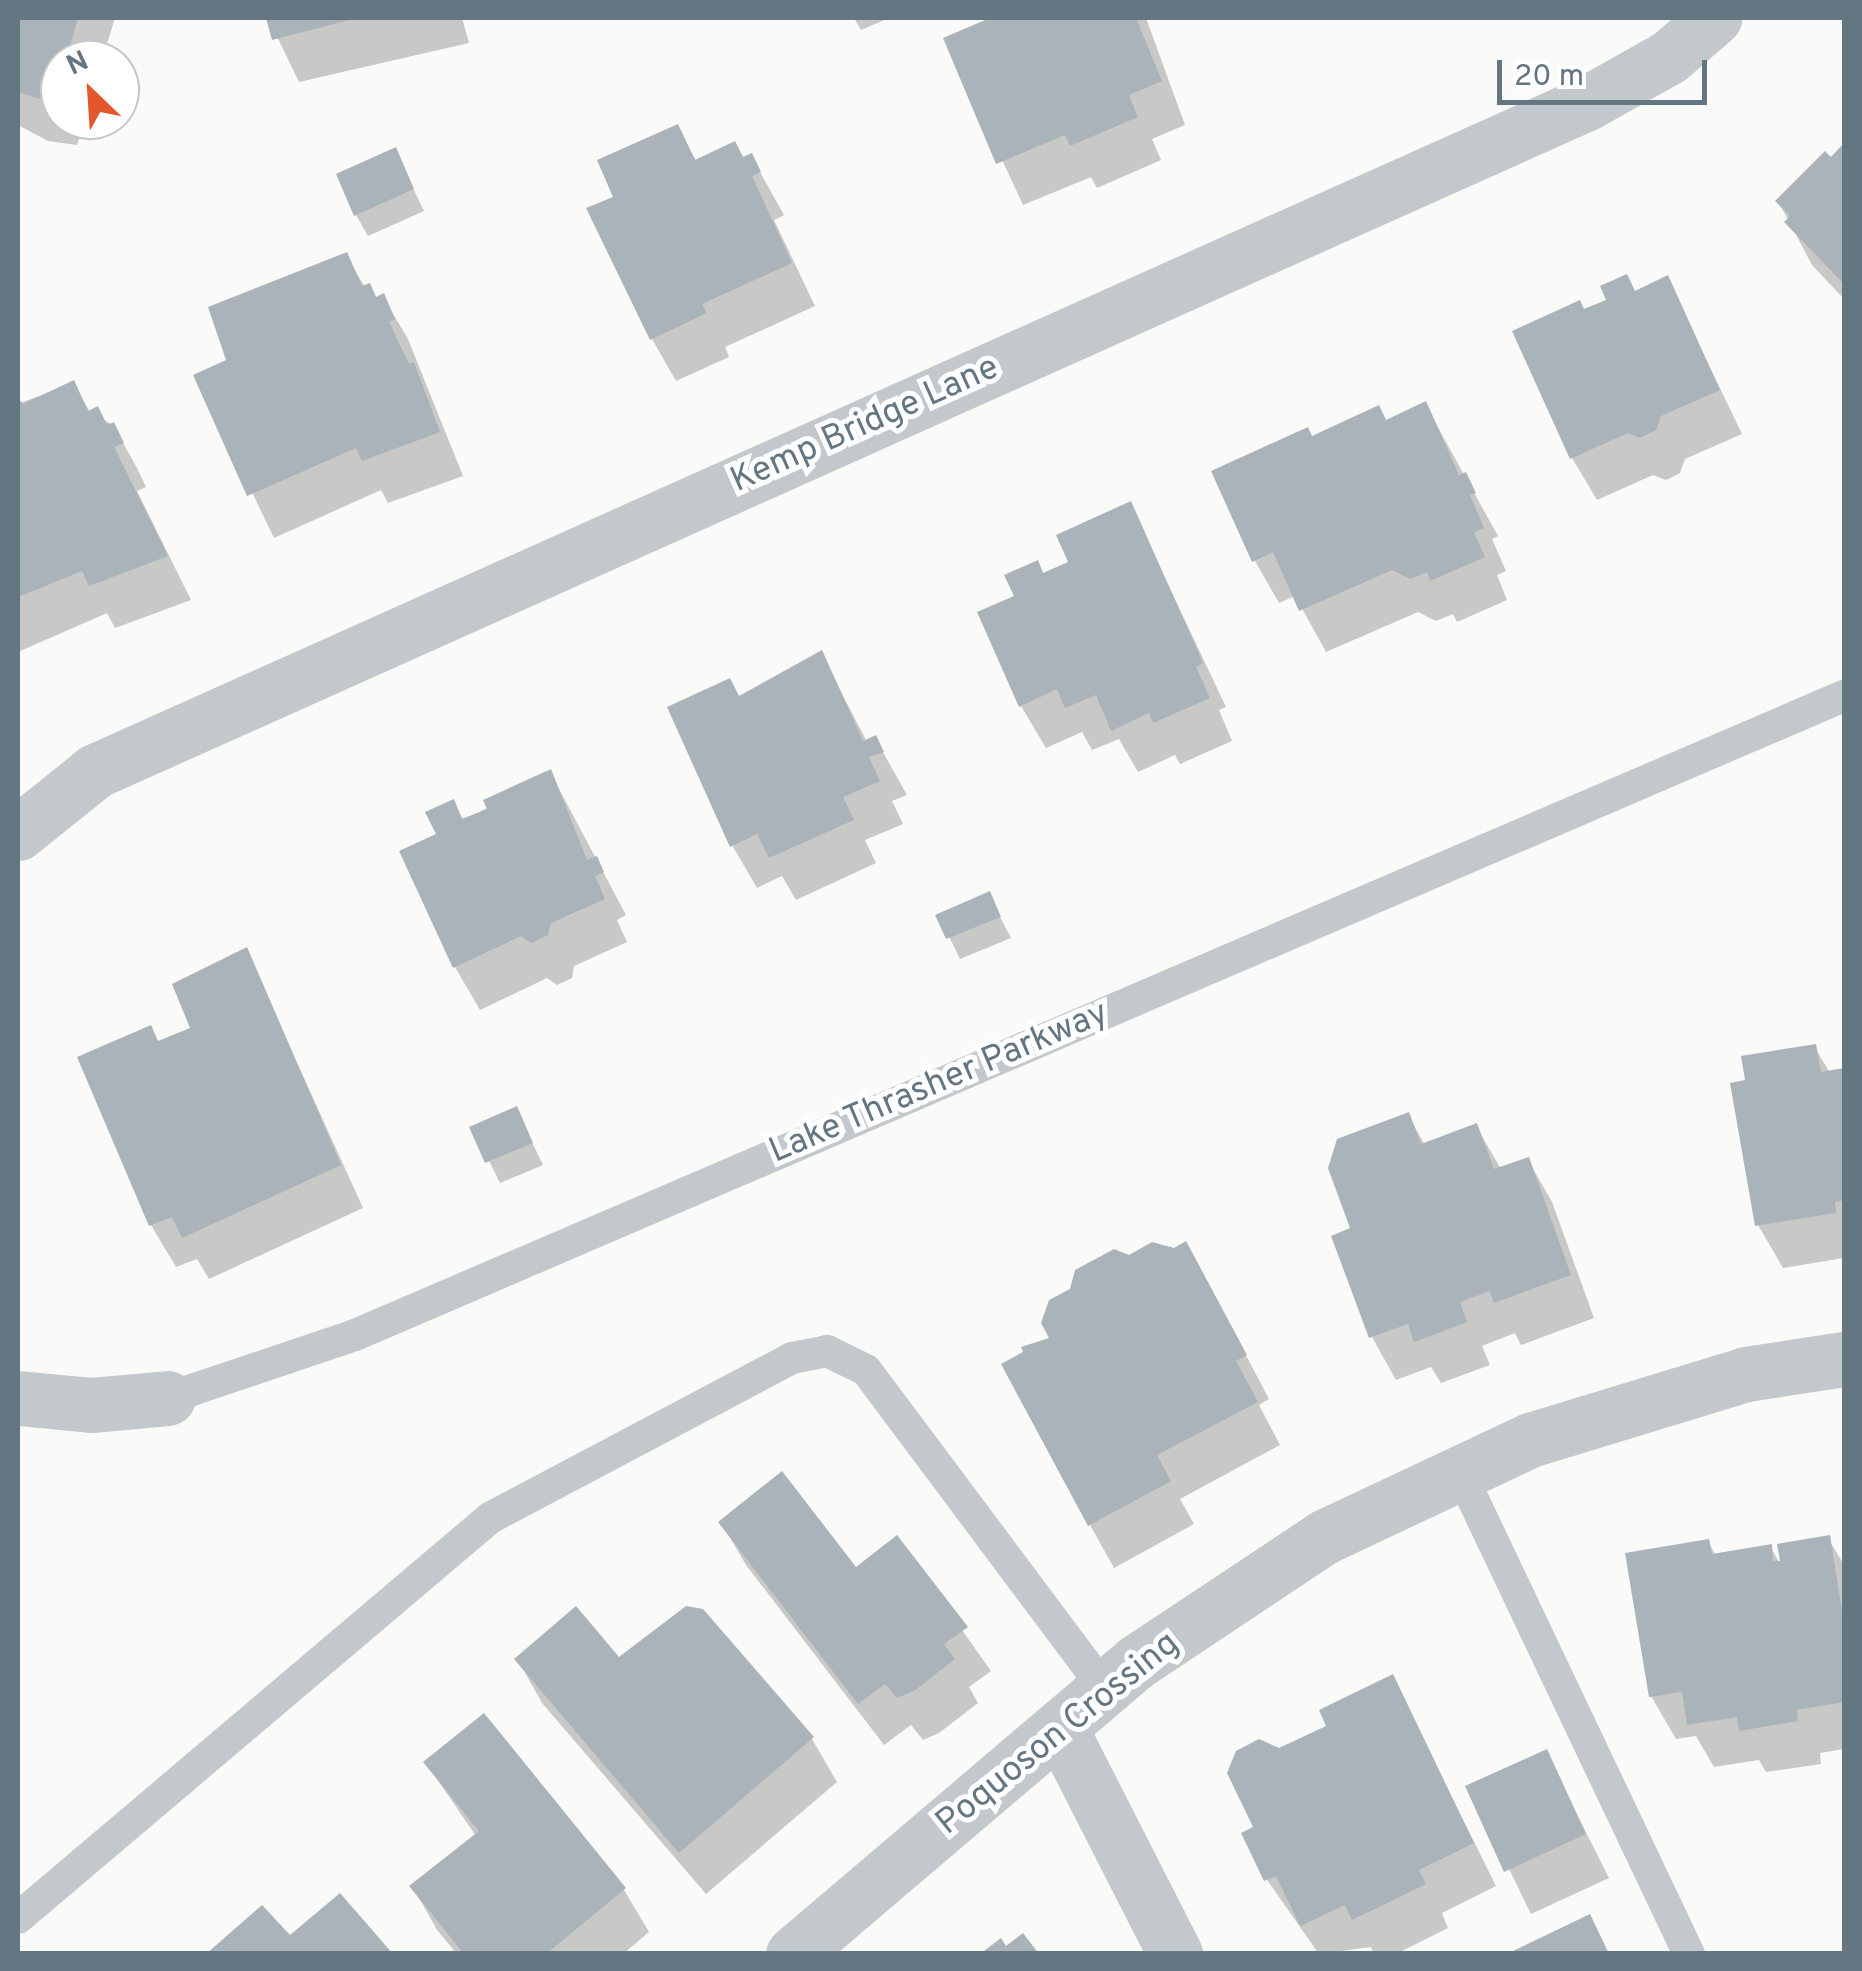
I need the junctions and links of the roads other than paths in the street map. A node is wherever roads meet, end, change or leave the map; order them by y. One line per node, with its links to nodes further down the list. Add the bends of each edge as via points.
1 (1714, 18): 3 (street, Kemp Bridge Lane, via 1669,57 1586,103 113,762)
2 (1844, 696): 6 (lane, Lake Thrasher Parkway, via 355,1335)
3 (18, 833)
4 (1844, 1358): 7 (street, Poquoson Crossing, via 1746,1374 1530,1440)
5 (18, 1398): 6 (street, Lake Thrasher Parkway, via 91,1405)
6 (168, 1398)
7 (1460, 1472): 8 (street, Poquoson Crossing, via 1324,1537); 13 (lane)
8 (1105, 1690): 9 (street, Poquoson Crossing); 10 (lane, via 866,1370 827,1351 792,1358 490,1518)
9 (1060, 1728): 11 (street, Poquoson Crossing); 12 (street)
10 (18, 1918)
11 (793, 1954)
12 (1175, 1954)
13 (1690, 1954)

